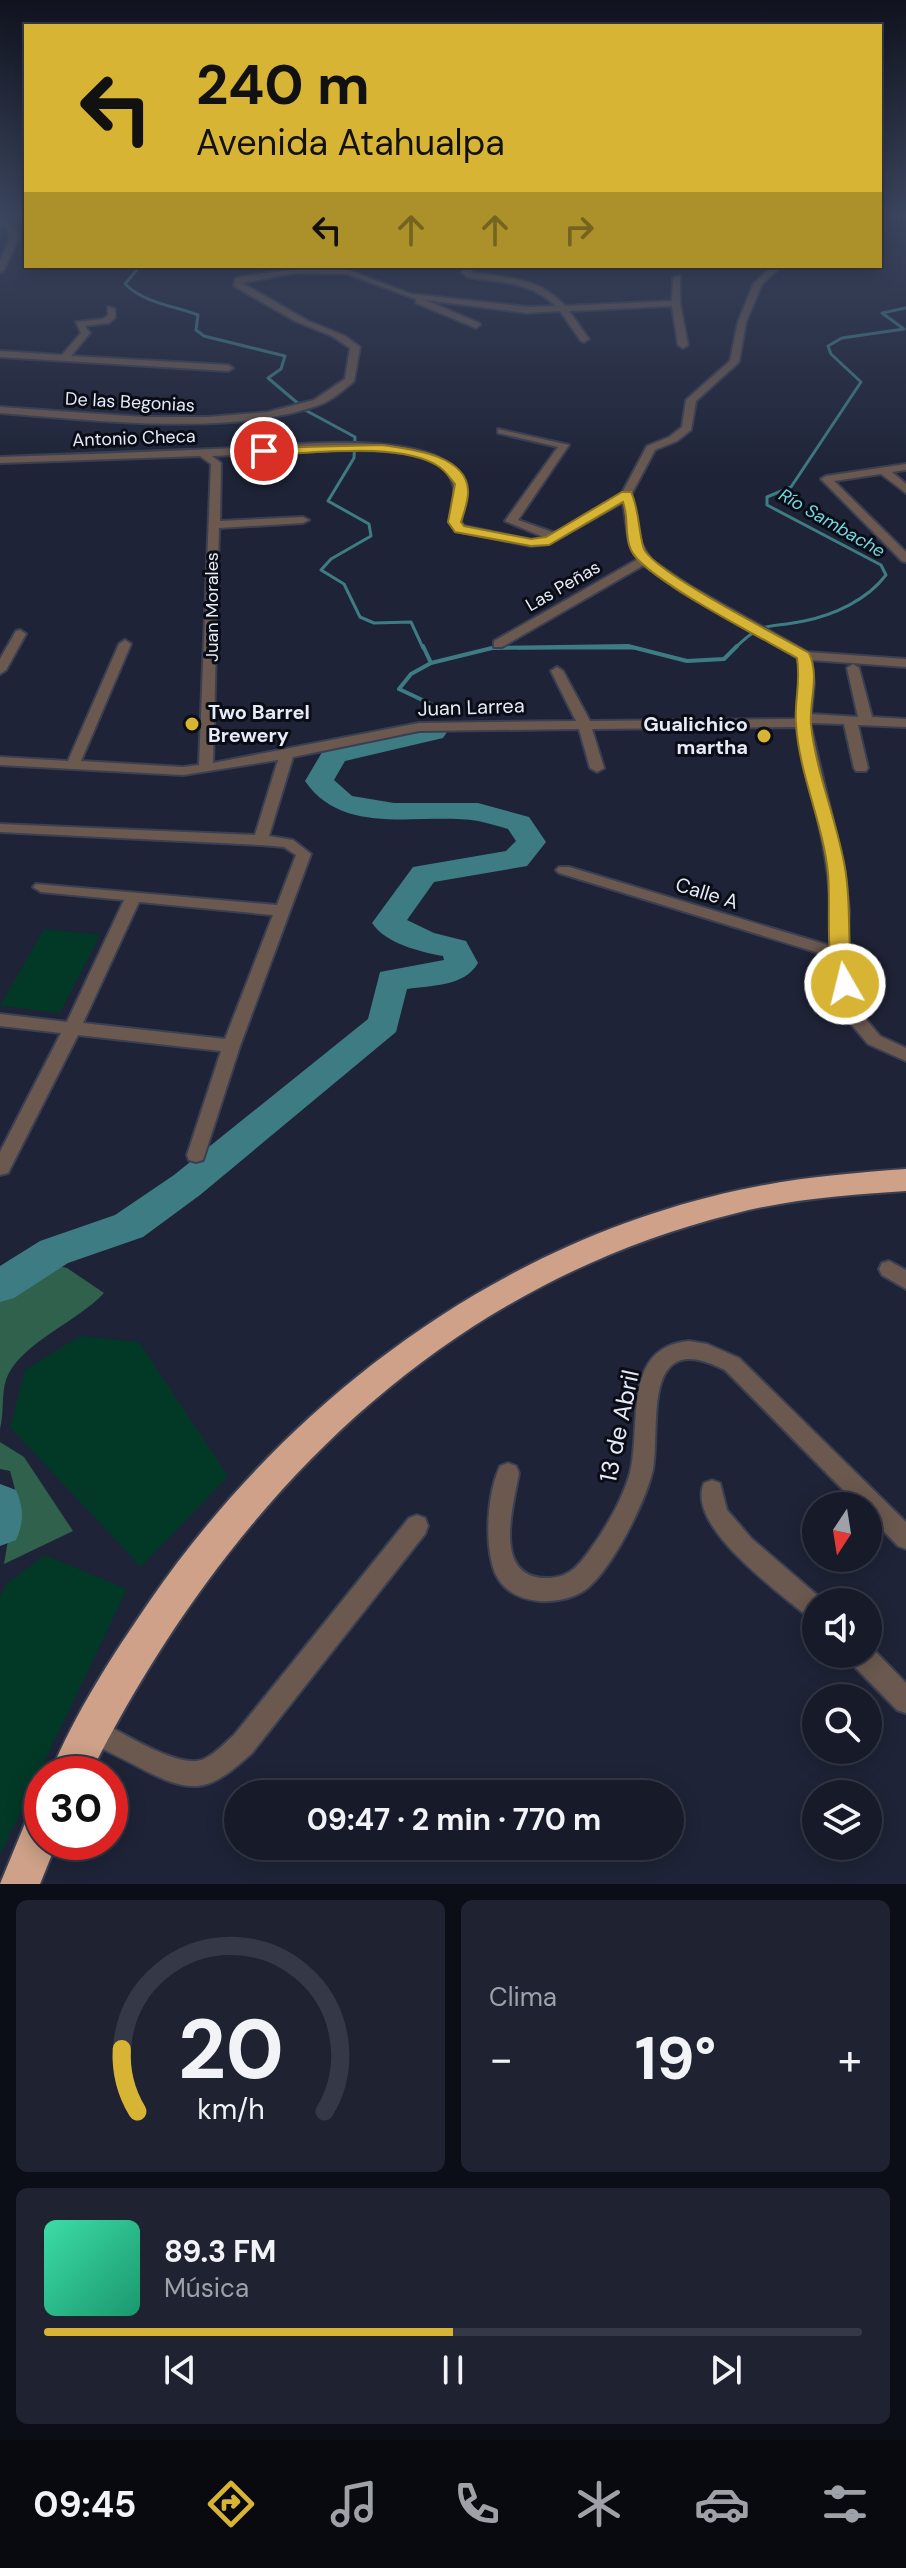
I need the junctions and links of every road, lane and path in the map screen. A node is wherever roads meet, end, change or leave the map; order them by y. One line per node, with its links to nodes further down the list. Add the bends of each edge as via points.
1 (275, 303): 15 (street, De las Begonias, via 355,347 356,371 340,389 289,409 200,422)
2 (425, 303): 9 (street)
3 (462, 303): 8 (street, De las Begonias)
4 (558, 303): 8 (street)
5 (676, 303): 8 (street, De las Begonias); 11 (street)
6 (750, 303): 22 (street, via 734,362 691,400 687,428 651,448)
7 (111, 309): 13 (street, via 106,321 79,324 86,333)
8 (566, 309): 10 (street)
9 (476, 325)
10 (584, 339)
11 (683, 345)
12 (0, 354): 13 (street)
13 (64, 358): 14 (street)
14 (228, 368)
15 (0, 410)
16 (502, 431): 25 (street, via 564,445 511,521)
17 (202, 453): 18 (street, Antonio Checa); 24 (street, Juan Morales, via 216,463); 25 (street, Antonio Checa, via 413,452 445,465 461,484 455,522 460,529 531,543)
18 (1, 466)
19 (906, 467): 20 (street)
20 (883, 470): 21 (street); 27 (street, via 826,479)
21 (906, 490)
22 (626, 495): 25 (street, Antonio Checa); 26 (street, via 637,549)
23 (303, 520): 24 (street)
24 (213, 525): 44 (street, Juan Morales)
25 (557, 537)
26 (646, 559): 30 (street, Las Peñas); 31 (street)
27 (906, 559)
28 (20, 634): 34 (street)
29 (125, 644): 43 (street)
30 (498, 644)
31 (804, 656): 32 (street); 36 (street)
32 (906, 663)
33 (853, 668): 38 (street)
34 (0, 670)
35 (557, 671): 40 (street)
36 (804, 721): 37 (street, Juan Larrea); 40 (street, Juan Larrea); 53 (street, via 836,868)
37 (850, 721): 38 (street, Juan Larrea); 46 (street)
38 (866, 722): 39 (street, Juan Larrea)
39 (906, 723)
40 (585, 724): 41 (street, Juan Larrea, via 419,727); 45 (street)
41 (287, 754): 44 (street, Juan Larrea); 48 (street)
42 (0, 761): 43 (street, Juan Larrea)
43 (73, 764): 44 (street, Juan Larrea)
44 (206, 768)
45 (597, 768)
46 (861, 768)
47 (0, 828): 48 (street)
48 (261, 840): 52 (street, via 288,843 304,854)
49 (564, 870): 53 (street, Calle A)
50 (41, 887): 51 (street)
51 (133, 897): 52 (street); 55 (street)
52 (283, 911): 56 (street)
53 (839, 954): 57 (street, via 855,1020 874,1040)
54 (0, 1020): 55 (street)
55 (73, 1027): 56 (street); 59 (street)
56 (231, 1046): 58 (street)
57 (906, 1055)
58 (196, 1155)
59 (1, 1168)
60 (906, 1180): 68 (highway, via 766,1195 695,1213 568,1260 446,1326 343,1407 230,1518 117,1680)
61 (508, 1473): 64 (street, 13 de Abril, via 497,1544 511,1576 529,1588 558,1590 579,1581 617,1529 641,1473 652,1377 661,1361 675,1352 703,1350 732,1364)
62 (712, 1490): 65 (street, via 716,1514)
63 (417, 1526): 68 (street, via 243,1744 218,1766 194,1777 178,1773)
64 (906, 1538)
65 (802, 1596)
66 (874, 1668): 67 (street)
67 (906, 1701)
68 (91, 1730): 69 (highway)
69 (78, 1756)
70 (30, 1860): 71 (highway)
71 (20, 1884)

